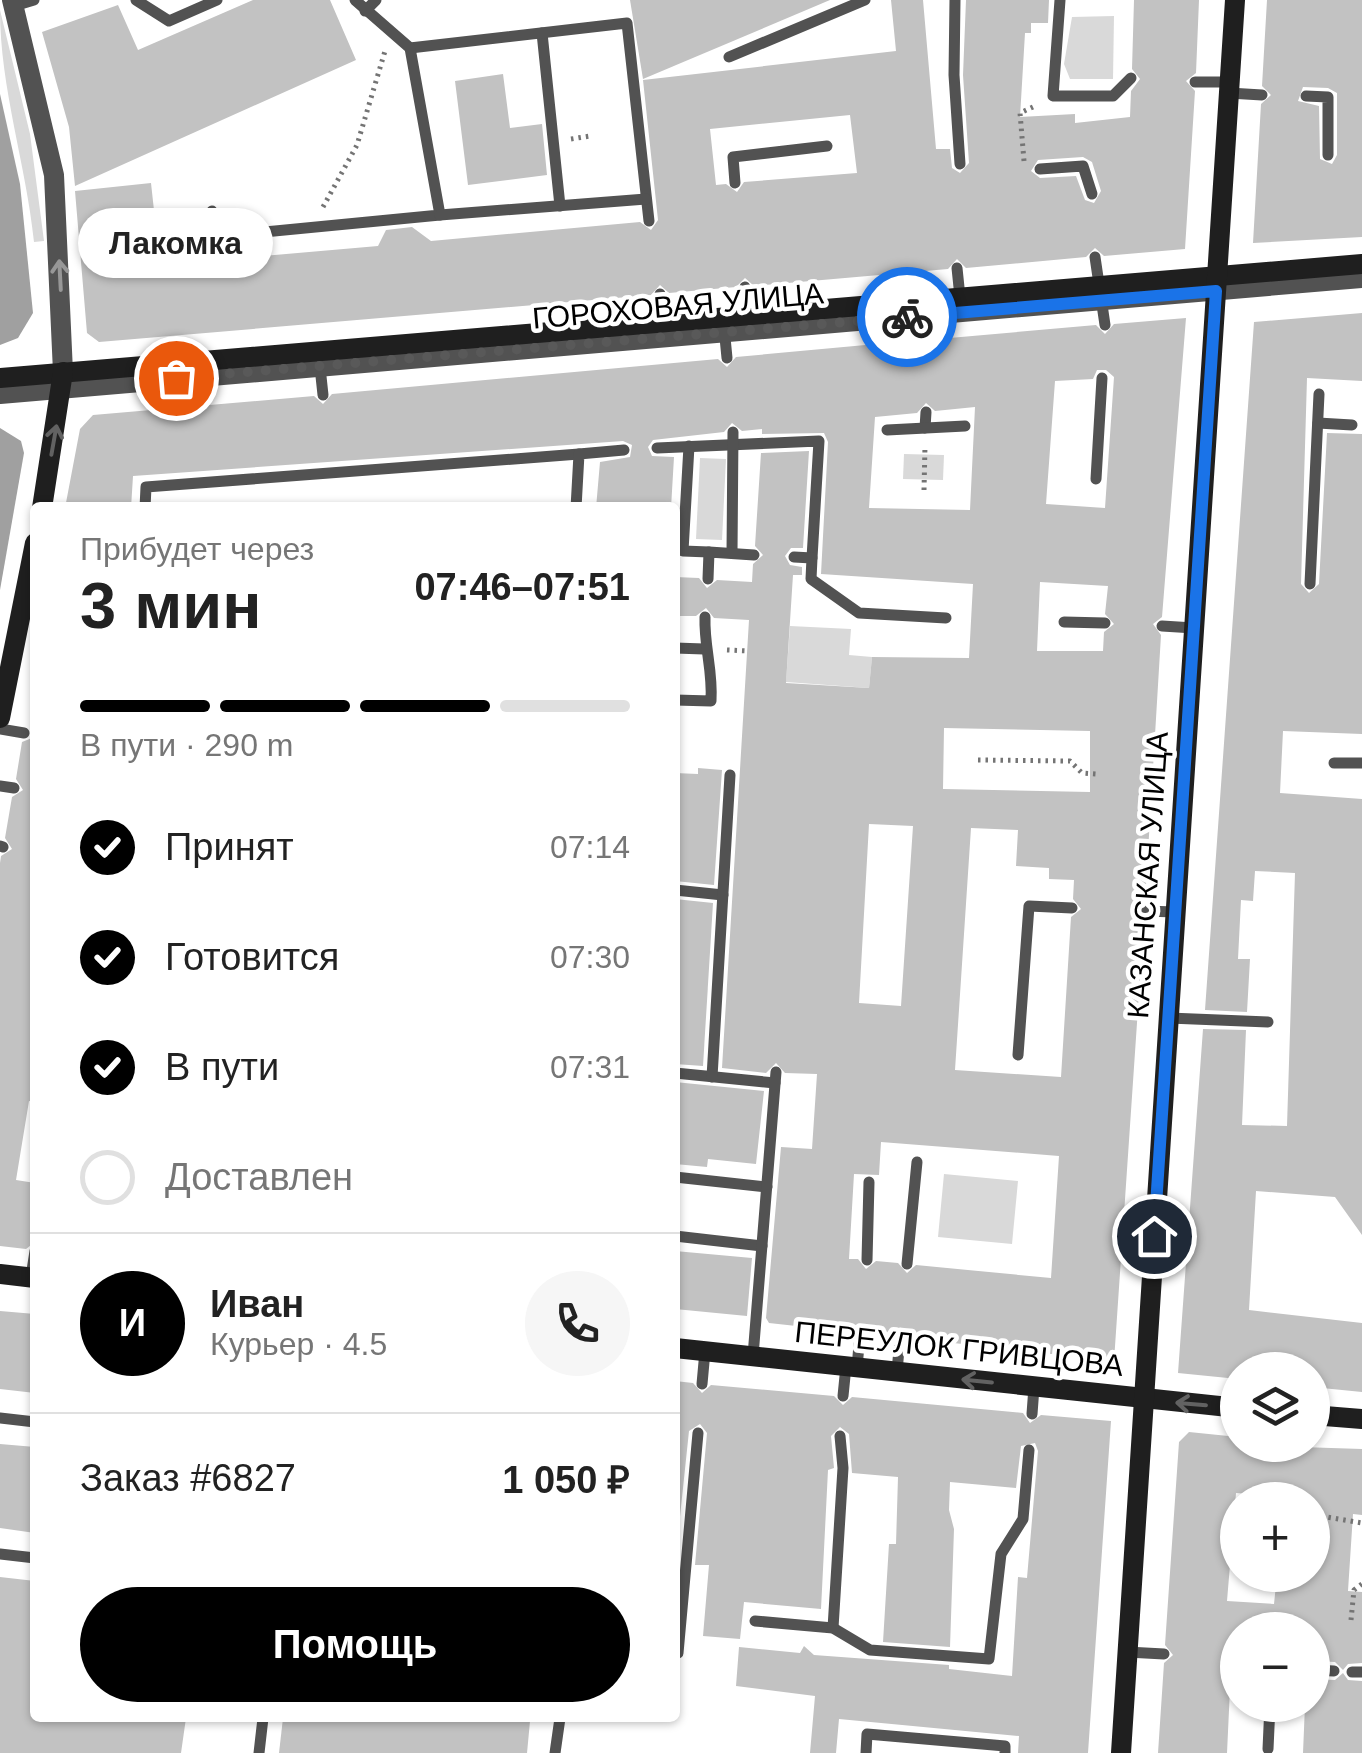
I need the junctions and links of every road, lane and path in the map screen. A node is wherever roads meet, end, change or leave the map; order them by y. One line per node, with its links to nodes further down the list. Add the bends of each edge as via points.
1 (136, 0): 2 (lane, via 169,21)
2 (217, 0)
3 (356, 0): 10 (lane)
4 (376, 0): 10 (lane)
5 (864, 0): 14 (lane)
6 (955, 0): 23 (lane)
7 (1060, 0): 19 (lane)
8 (1235, 0): 17 (street, КАЗАНСКАЯ УЛИЦА)
9 (20, 2): 53 (street, one-way to 9, via 54,175)
10 (365, 12): 12 (lane)
11 (542, 33): 13 (lane); 27 (lane, via 627,23); 28 (lane)
12 (390, 34): 13 (lane); 33 (path, via 357,145)
13 (410, 48): 29 (lane)
14 (729, 57)
15 (1132, 78): 19 (lane, via 1113,96)
16 (1195, 82): 17 (lane)
17 (1229, 88): 18 (lane); 38 (street, КАЗАНСКАЯ УЛИЦА)
18 (1262, 95)
19 (1052, 96): 24 (path, via 1020,113 1021,160)
20 (1306, 96): 22 (lane, via 1328,98)
21 (827, 146): 25 (lane, via 733,156)
22 (1328, 155)
23 (960, 164)
24 (1040, 169): 26 (lane, via 1083,166)
25 (735, 183)
26 (1092, 194)
27 (646, 199): 28 (lane); 31 (lane)
28 (560, 206): 29 (lane)
29 (440, 215): 33 (lane)
30 (212, 217): 32 (path); 33 (lane, via 212,236)
31 (648, 221)
32 (156, 227)
33 (313, 227)
34 (1094, 257): 40 (lane)
35 (1362, 264): 38 (street, ГОРОХОВАЯ УЛИЦА)
36 (957, 268): 42 (lane)
37 (1362, 278): 38 (street, ГОРОХОВАЯ УЛИЦА)
38 (1216, 283): 40 (street, ГОРОХОВАЯ УЛИЦА); 86 (street, КАЗАНСКАЯ УЛИЦА)
39 (745, 286): 44 (lane)
40 (1100, 293): 42 (street, ГОРОХОВАЯ УЛИЦА); 43 (street, ГОРОХОВАЯ УЛИЦА); 46 (lane)
41 (660, 294): 45 (lane)
42 (960, 297): 43 (street, ГОРОХОВАЯ УЛИЦА)
43 (927, 308): 44 (street, ГОРОХОВАЯ УЛИЦА); 47 (street, ГОРОХОВАЯ УЛИЦА); 48 (lane)
44 (748, 315): 47 (street, ГОРОХОВАЯ УЛИЦА)
45 (664, 322): 47 (street, ГОРОХОВАЯ УЛИЦА); 53 (street, ГОРОХОВАЯ УЛИЦА)
46 (1105, 324)
47 (724, 325): 49 (lane); 50 (street, ГОРОХОВАЯ УЛИЦА)
48 (929, 340)
49 (727, 358)
50 (320, 366): 53 (street, ГОРОХОВАЯ УЛИЦА); 56 (lane)
51 (0, 378): 53 (street, ГОРОХОВАЯ УЛИЦА)
52 (1102, 378): 68 (lane)
53 (62, 380): 54 (street, ГОРОХОВАЯ УЛИЦА); 70 (street, one-way to 53)
54 (0, 394)
55 (1319, 394): 58 (lane)
56 (322, 395)
57 (926, 412): 61 (lane)
58 (1318, 423): 59 (lane); 80 (lane)
59 (1352, 424)
60 (965, 426): 61 (lane)
61 (926, 428): 62 (lane); 69 (path)
62 (888, 430)
63 (734, 438): 64 (lane); 74 (lane); 77 (lane, via 820,441)
64 (689, 446): 65 (lane); 73 (lane, via 683,551)
65 (657, 448)
66 (624, 450): 67 (lane)
67 (579, 454): 71 (lane, via 329,467 146,487); 72 (lane)
68 (1096, 479)
69 (924, 490)
70 (43, 502)
71 (145, 502)
72 (576, 502)
73 (709, 552): 74 (lane); 79 (lane)
74 (732, 553): 75 (lane)
75 (754, 554)
76 (794, 557): 77 (lane)
77 (812, 558): 82 (lane, via 811,579 859,613)
78 (30, 569): 90 (street)
79 (708, 579)
80 (1310, 584)
81 (706, 617): 88 (lane)
82 (946, 618)
83 (1064, 622): 84 (lane)
84 (1105, 624)
85 (1162, 626): 86 (lane)
86 (1194, 628): 104 (street, КАЗАНСКАЯ УЛИЦА)
87 (680, 648): 88 (lane)
88 (704, 649): 89 (lane, via 713,664 711,701)
89 (680, 700)
90 (0, 718)
91 (0, 729): 92 (lane)
92 (24, 733)
93 (978, 760): 96 (path, via 1070,761 1082,773)
94 (1334, 763): 95 (lane)
95 (1362, 764)
96 (1096, 774)
97 (730, 776): 101 (lane)
98 (0, 786): 99 (lane)
99 (14, 788)
100 (680, 891): 101 (lane)
101 (723, 895): 109 (lane)
102 (1072, 908): 107 (lane, via 1029,906)
103 (1144, 911): 104 (lane)
104 (1176, 912): 105 (street, КАЗАНСКАЯ УЛИЦА)
105 (1168, 1018): 106 (lane); 130 (street, КАЗАНСКАЯ УЛИЦА)
106 (1268, 1022)
107 (1018, 1055)
108 (680, 1074): 109 (lane)
109 (712, 1077): 113 (lane, via 776,1078)
110 (917, 1162): 117 (lane)
111 (680, 1178): 113 (lane)
112 (869, 1182): 116 (lane)
113 (767, 1187): 115 (lane)
114 (680, 1237): 115 (lane)
115 (762, 1246): 124 (lane)
116 (867, 1260)
117 (907, 1264)
118 (0, 1274): 119 (street)
119 (30, 1277)
120 (860, 1333): 125 (lane)
121 (900, 1338): 126 (lane)
122 (680, 1349): 123 (street, ПЕРЕУЛОК ГРИВЦОВА)
123 (704, 1351): 124 (street, ПЕРЕУЛОК ГРИВЦОВА); 127 (lane)
124 (754, 1356): 125 (street, ПЕРЕУЛОК ГРИВЦОВА)
125 (851, 1367): 126 (street, ПЕРЕУЛОК ГРИВЦОВА); 129 (lane)
126 (898, 1372): 128 (street, ПЕРЕУЛОК ГРИВЦОВА, one-way to 126)
127 (702, 1384)
128 (1034, 1387): 130 (street, ПЕРЕУЛОК ГРИВЦОВА); 132 (lane)
129 (843, 1396)
130 (1144, 1399): 131 (street, ПЕРЕУЛОК ГРИВЦОВА, one-way to 130); 150 (street, КАЗАНСКАЯ УЛИЦА)
131 (1220, 1406)
132 (1032, 1414)
133 (1330, 1417): 135 (street)
134 (0, 1418): 136 (lane)
135 (1362, 1420)
136 (30, 1421)
137 (698, 1433): 142 (lane)
138 (840, 1436): 149 (lane)
139 (1029, 1450): 149 (lane, via 1023,1519 1001,1554 989,1659 870,1650)
140 (1330, 1518): 141 (path)
141 (1362, 1523)
142 (681, 1550): 145 (lane)
143 (0, 1554): 144 (lane)
144 (30, 1557)
145 (680, 1584)
146 (1362, 1584): 147 (path, via 1354,1590)
147 (1351, 1620)
148 (755, 1621): 149 (lane)
149 (833, 1628)
150 (1128, 1652): 151 (lane); 162 (street, КАЗАНСКАЯ УЛИЦА)
151 (1164, 1654)
152 (1330, 1671): 153 (lane)
153 (1334, 1671)
154 (262, 1722): 158 (lane)
155 (559, 1722): 159 (lane)
156 (1269, 1722): 157 (lane)
157 (1268, 1749)
158 (258, 1753)
159 (555, 1753)
160 (866, 1753): 161 (lane, via 868,1734 1005,1746)
161 (1004, 1753)
162 (1121, 1753)

